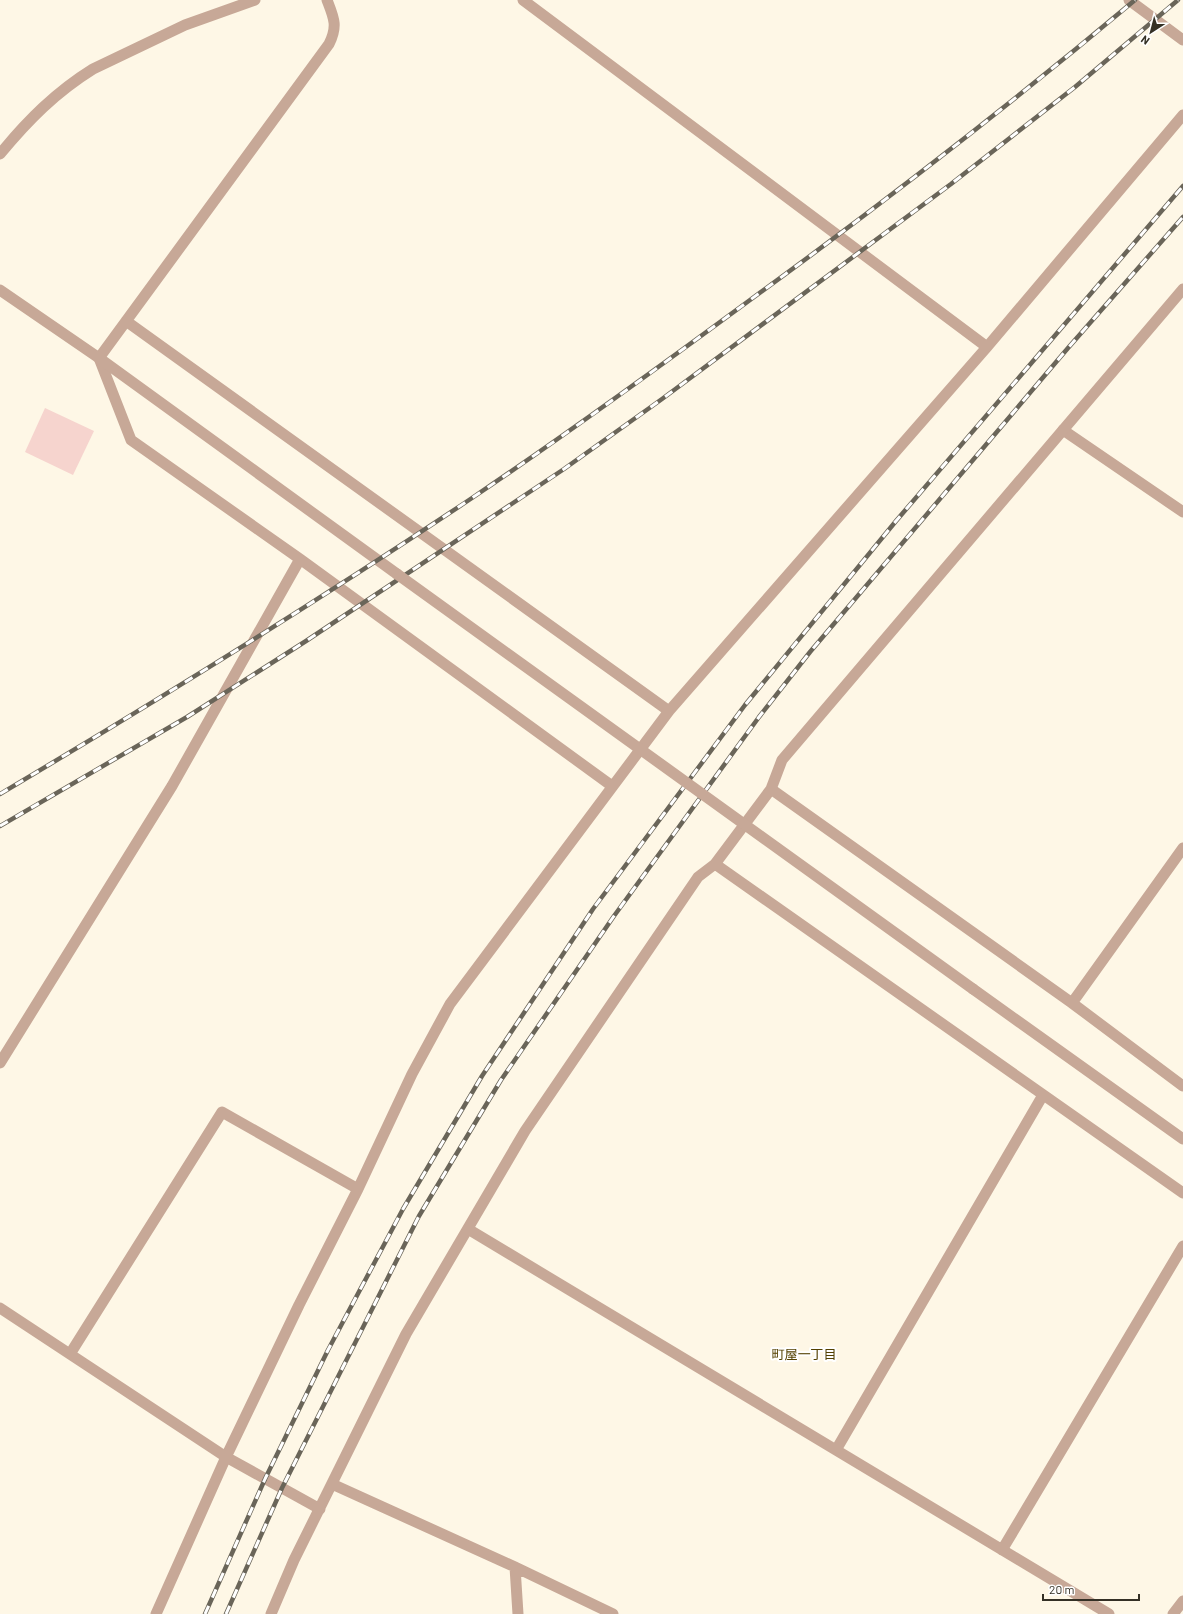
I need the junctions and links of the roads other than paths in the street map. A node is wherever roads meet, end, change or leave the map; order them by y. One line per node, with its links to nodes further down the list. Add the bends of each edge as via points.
1 (255, 0): 7 (street, via 185,25 93,69 38,111)
2 (327, 0): 10 (street, via 335,28 328,44)
3 (523, 0): 11 (street)
4 (1130, 0): 5 (street)
5 (1183, 40)
6 (1183, 115): 11 (street)
7 (0, 154)
8 (1183, 289): 13 (street)
9 (0, 290): 12 (street)
10 (126, 321): 12 (street); 16 (street)
11 (987, 347): 16 (street)
12 (99, 358): 15 (street, via 131,440); 25 (street, bridge)
13 (1063, 430): 14 (street); 18 (street, via 782,760)
14 (1183, 512)
15 (300, 559): 17 (street); 22 (street, via 172,786)
16 (669, 711): 17 (street)
17 (612, 786): 26 (street, via 450,1004 412,1074)
18 (771, 789): 20 (street); 21 (street)
19 (1183, 848): 21 (street)
20 (715, 864): 24 (street); 28 (street, via 698,877 525,1131)
21 (1072, 1003): 23 (street)
22 (0, 1063)
23 (1183, 1086)
24 (1043, 1095): 27 (street); 32 (street)
25 (1183, 1139)
26 (358, 1189): 31 (street, via 222,1112); 33 (street)
27 (1183, 1193)
28 (468, 1229): 32 (street); 34 (street, via 406,1334)
29 (1183, 1246): 36 (street)
30 (0, 1308): 31 (street)
31 (70, 1354): 33 (street)
32 (836, 1450): 36 (street)
33 (226, 1457): 35 (street); 39 (street)
34 (332, 1484): 35 (street); 37 (street)
35 (320, 1509): 40 (street)
36 (1002, 1550): 43 (street)
37 (515, 1567): 41 (street); 42 (street)
38 (1183, 1601): 44 (street)
39 (156, 1614)
40 (271, 1614)
41 (518, 1614)
42 (613, 1614)
43 (1109, 1614)
44 (1173, 1614)

